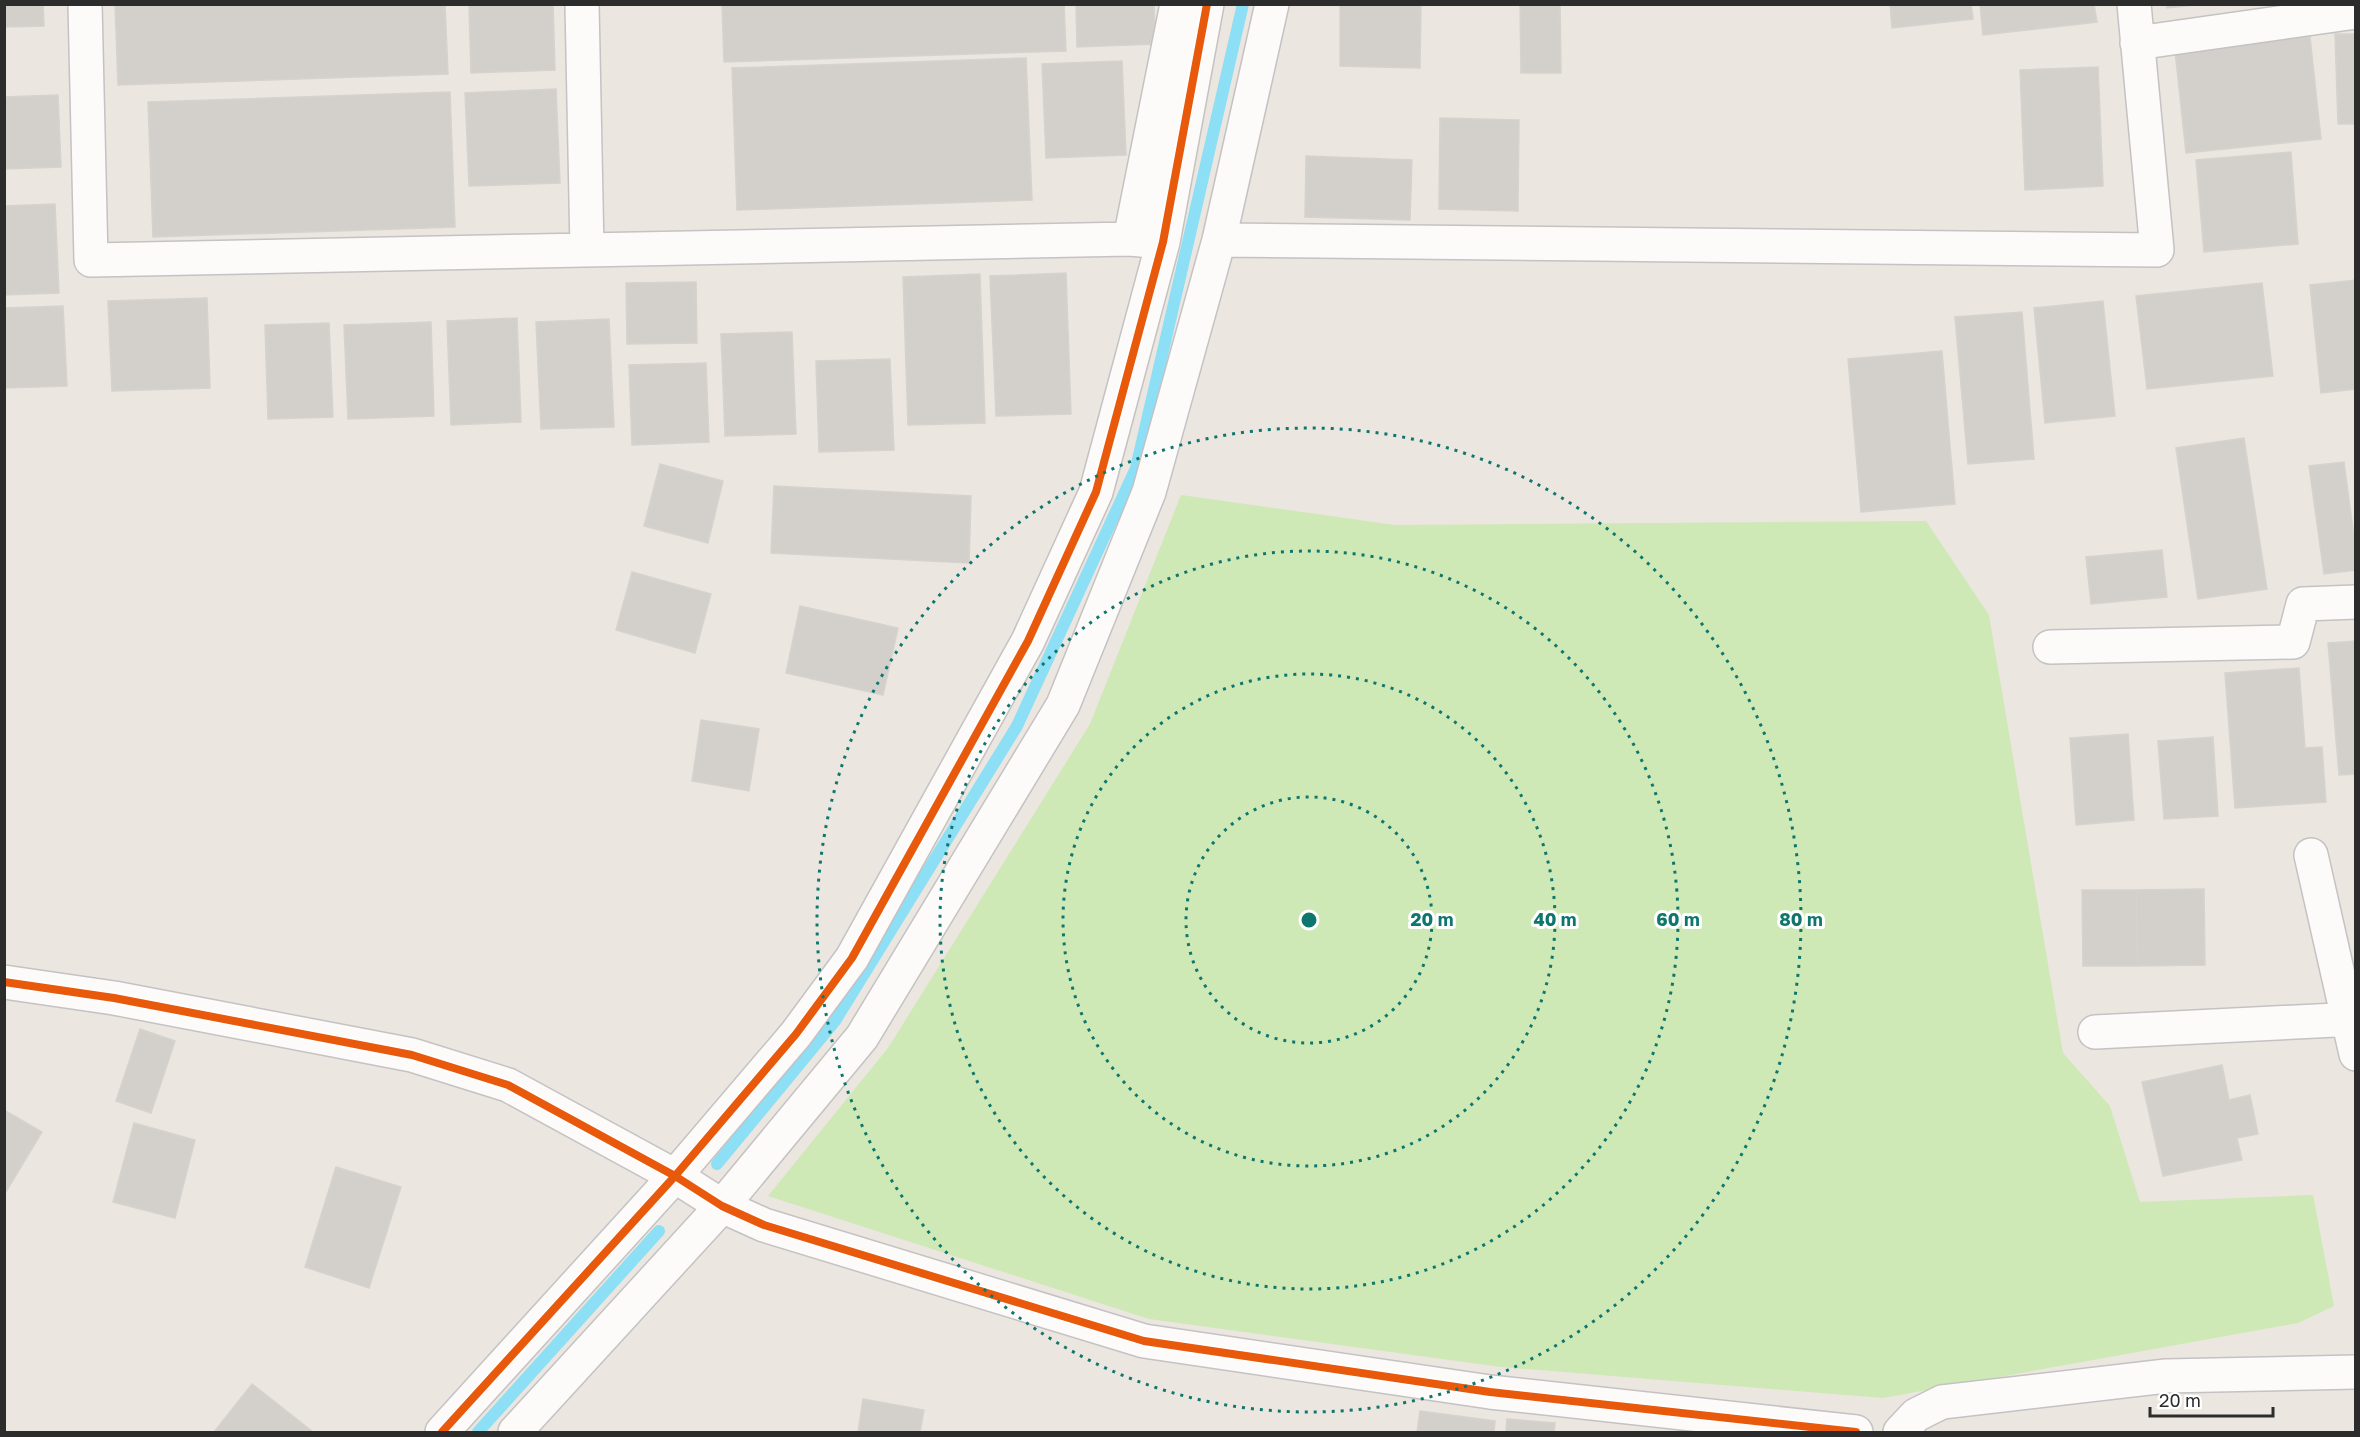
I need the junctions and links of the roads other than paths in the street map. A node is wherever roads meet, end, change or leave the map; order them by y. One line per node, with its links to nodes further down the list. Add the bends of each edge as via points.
1 (84, 4): 12 (street, via 91,260)
2 (582, 4): 12 (street)
3 (1177, 4): 9 (street)
4 (1207, 4): 11 (street)
5 (1272, 4): 10 (street)
6 (2134, 4): 8 (street)
7 (2355, 12): 8 (street)
8 (2137, 43): 10 (street, via 2157,250)
9 (1130, 239): 11 (street); 12 (street)
10 (1219, 240): 21 (street, via 1149,492 1063,705 862,1037)
11 (1163, 242): 20 (street, via 1096,492 1028,641 852,958 796,1034)
12 (587, 250)
13 (2355, 602): 14 (street, via 2304,604 2293,642)
14 (2050, 646)
15 (2311, 855): 17 (street)
16 (4, 982): 20 (street, via 114,998 412,1055 508,1085)
17 (2351, 1019): 18 (street); 19 (street)
18 (2095, 1032)
19 (2355, 1054)
20 (675, 1176): 21 (street); 23 (street)
21 (722, 1206): 24 (street); 25 (street, via 764,1225 1144,1341 1490,1392)
22 (2355, 1372): 26 (street, via 2166,1376 1942,1402 1916,1415)
23 (442, 1432)
24 (515, 1432)
25 (1856, 1432)
26 (1900, 1432)

